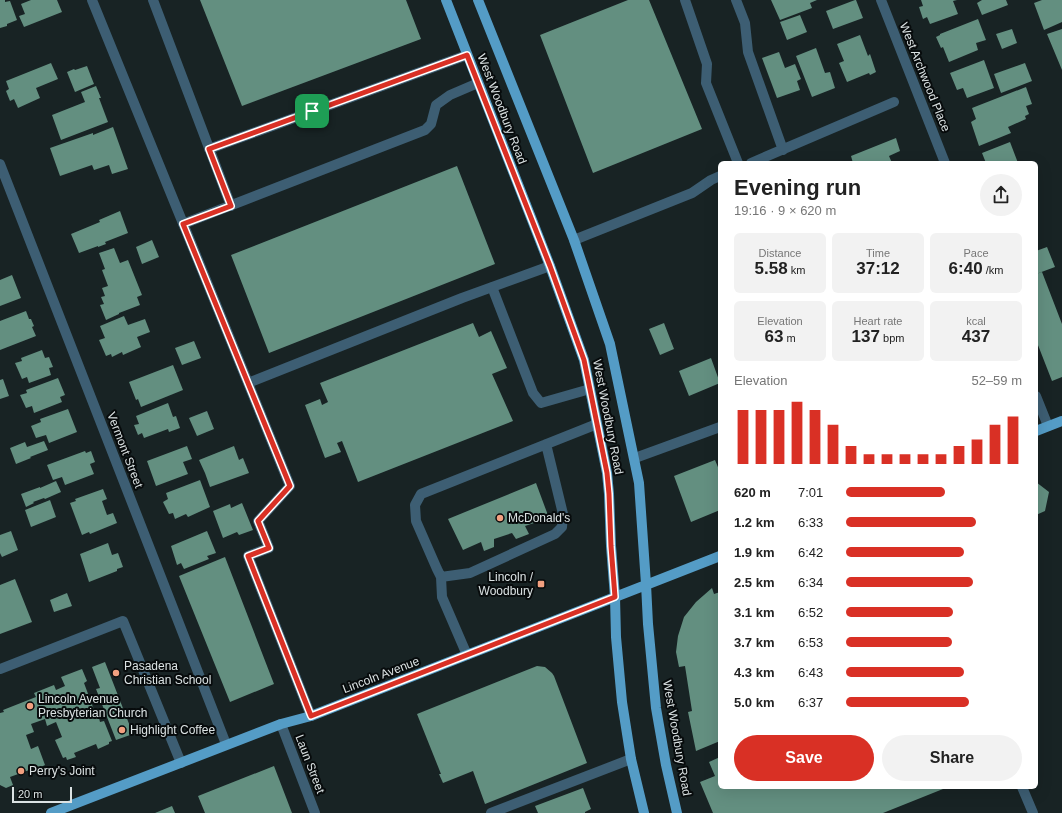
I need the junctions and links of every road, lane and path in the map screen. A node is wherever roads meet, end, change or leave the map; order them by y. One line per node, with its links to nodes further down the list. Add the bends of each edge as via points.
1 (92, 0): 19 (street)
2 (153, 0): 11 (street)
3 (446, 0): 8 (main road, West Woodbury Road)
4 (478, 0): 20 (main road, West Woodbury Road)
5 (685, 0): 13 (street, via 707,64 706,83)
6 (736, 0): 12 (street, via 745,23 748,52)
7 (881, 0): 15 (street, West Archwood Place)
8 (467, 55): 9 (main road, West Woodbury Road); 11 (street)
9 (478, 83): 18 (street, via 450,95 436,105 431,124 425,130); 21 (main road, West Woodbury Road)
10 (894, 102): 12 (street)
11 (209, 149): 18 (street)
12 (783, 150): 14 (street)
13 (737, 161)
14 (756, 161)
15 (944, 161)
16 (0, 164): 41 (street, Vermont Street)
17 (718, 177): 20 (street, via 692,193)
18 (231, 206): 19 (street)
19 (183, 224): 23 (street)
20 (574, 240): 32 (main road, West Woodbury Road, via 610,344)
21 (550, 266): 22 (street); 24 (main road, West Woodbury Road, via 584,360)
22 (492, 287): 23 (street); 24 (street, via 533,393 541,403)
23 (248, 383): 39 (street, via 290,486 258,521 269,548 248,556)
24 (590, 390): 27 (main road, West Woodbury Road)
25 (1038, 401): 28 (street)
26 (1062, 421): 28 (main road)
27 (597, 424): 31 (street); 36 (main road, West Woodbury Road, via 607,473)
28 (1048, 426): 30 (main road)
29 (718, 428): 32 (street)
30 (1038, 430)
31 (546, 444): 34 (street, via 563,514 562,527 555,534 470,573); 34 (street, via 421,494 416,505 416,521)
32 (635, 458): 35 (main road, West Woodbury Road)
33 (718, 557): 35 (main road, Lincoln Avenue)
34 (441, 578): 37 (street, via 442,597)
35 (646, 584): 36 (main road, Lincoln Avenue); 49 (main road, West Woodbury Road, via 656,708)
36 (615, 597): 37 (main road, Lincoln Avenue); 42 (main road, West Woodbury Road, via 622,702)
37 (467, 655): 39 (main road, Lincoln Avenue)
38 (0, 669): 43 (street, via 123,621)
39 (311, 716): 40 (main road, Lincoln Avenue)
40 (281, 724): 41 (main road, Lincoln Avenue); 46 (street, Laun Street)
41 (226, 744): 43 (main road, Lincoln Avenue)
42 (631, 759): 47 (street); 48 (main road, West Woodbury Road)
43 (181, 763): 45 (main road, Lincoln Avenue)
44 (1023, 789): 50 (street)
45 (51, 813)
46 (315, 813)
47 (491, 813)
48 (644, 813)
49 (678, 813)
50 (1033, 813)

